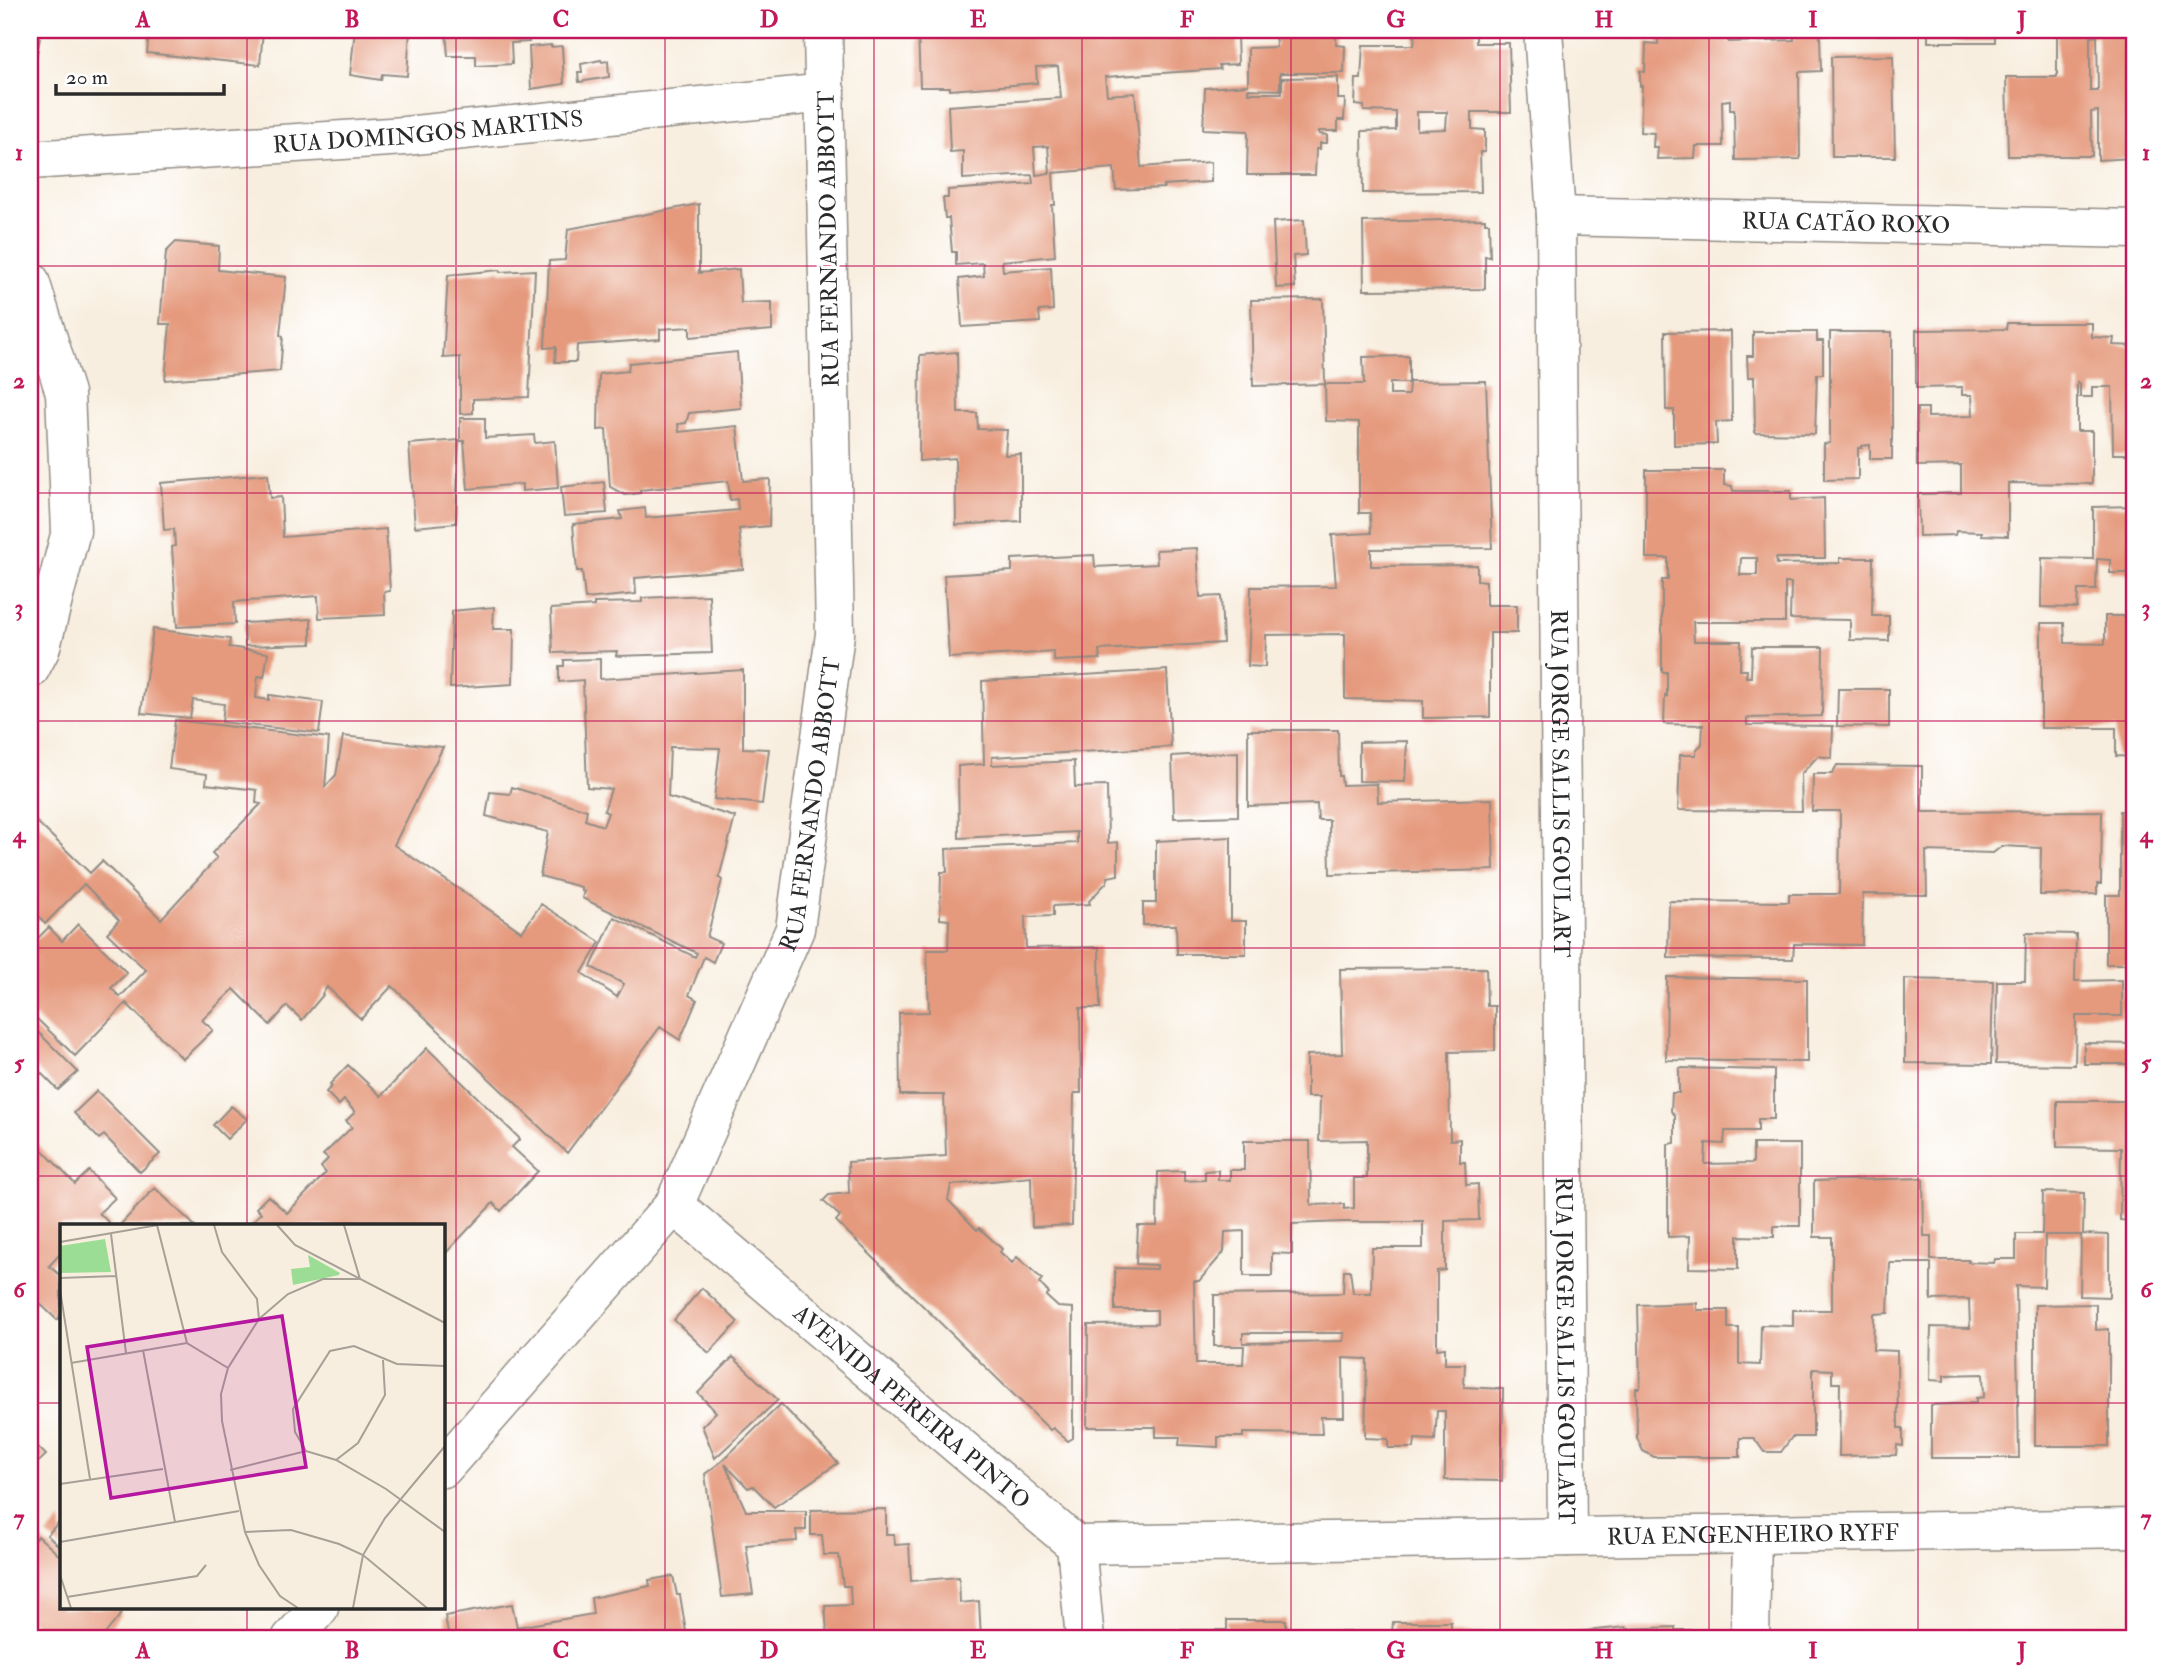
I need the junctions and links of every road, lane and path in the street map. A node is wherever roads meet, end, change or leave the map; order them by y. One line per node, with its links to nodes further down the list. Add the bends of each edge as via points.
1 (823, 30): 3 (street, RUA FERNANDO ABBOTT)
2 (1543, 30): 5 (street, RUA JORGE SALLIS GOULART)
3 (826, 93): 4 (street, RUA DOMINGOS MARTINS, via 405,136); 9 (street, RUA FERNANDO ABBOTT, via 835,634 797,916)
4 (30, 160)
5 (1556, 216): 6 (street, RUA CATÃO ROXO); 13 (street, RUA JORGE SALLIS GOULART)
6 (2135, 229)
7 (30, 281): 8 (street, via 65,393 71,531 40,650)
8 (30, 669)
9 (674, 1205): 10 (street, RUA FERNANDO ABBOTT); 14 (street, AVENIDA PEREIRA PINTO)
10 (444, 1467)
11 (2135, 1528): 12 (street, RUA ENGENHEIRO RYFF)
12 (1752, 1534): 13 (street, RUA ENGENHEIRO RYFF); 18 (street)
13 (1567, 1537): 14 (street, RUA ENGENHEIRO RYFF)
14 (1076, 1545): 17 (street)
15 (317, 1610): 16 (street)
16 (292, 1639)
17 (1085, 1639)
18 (1750, 1639)

